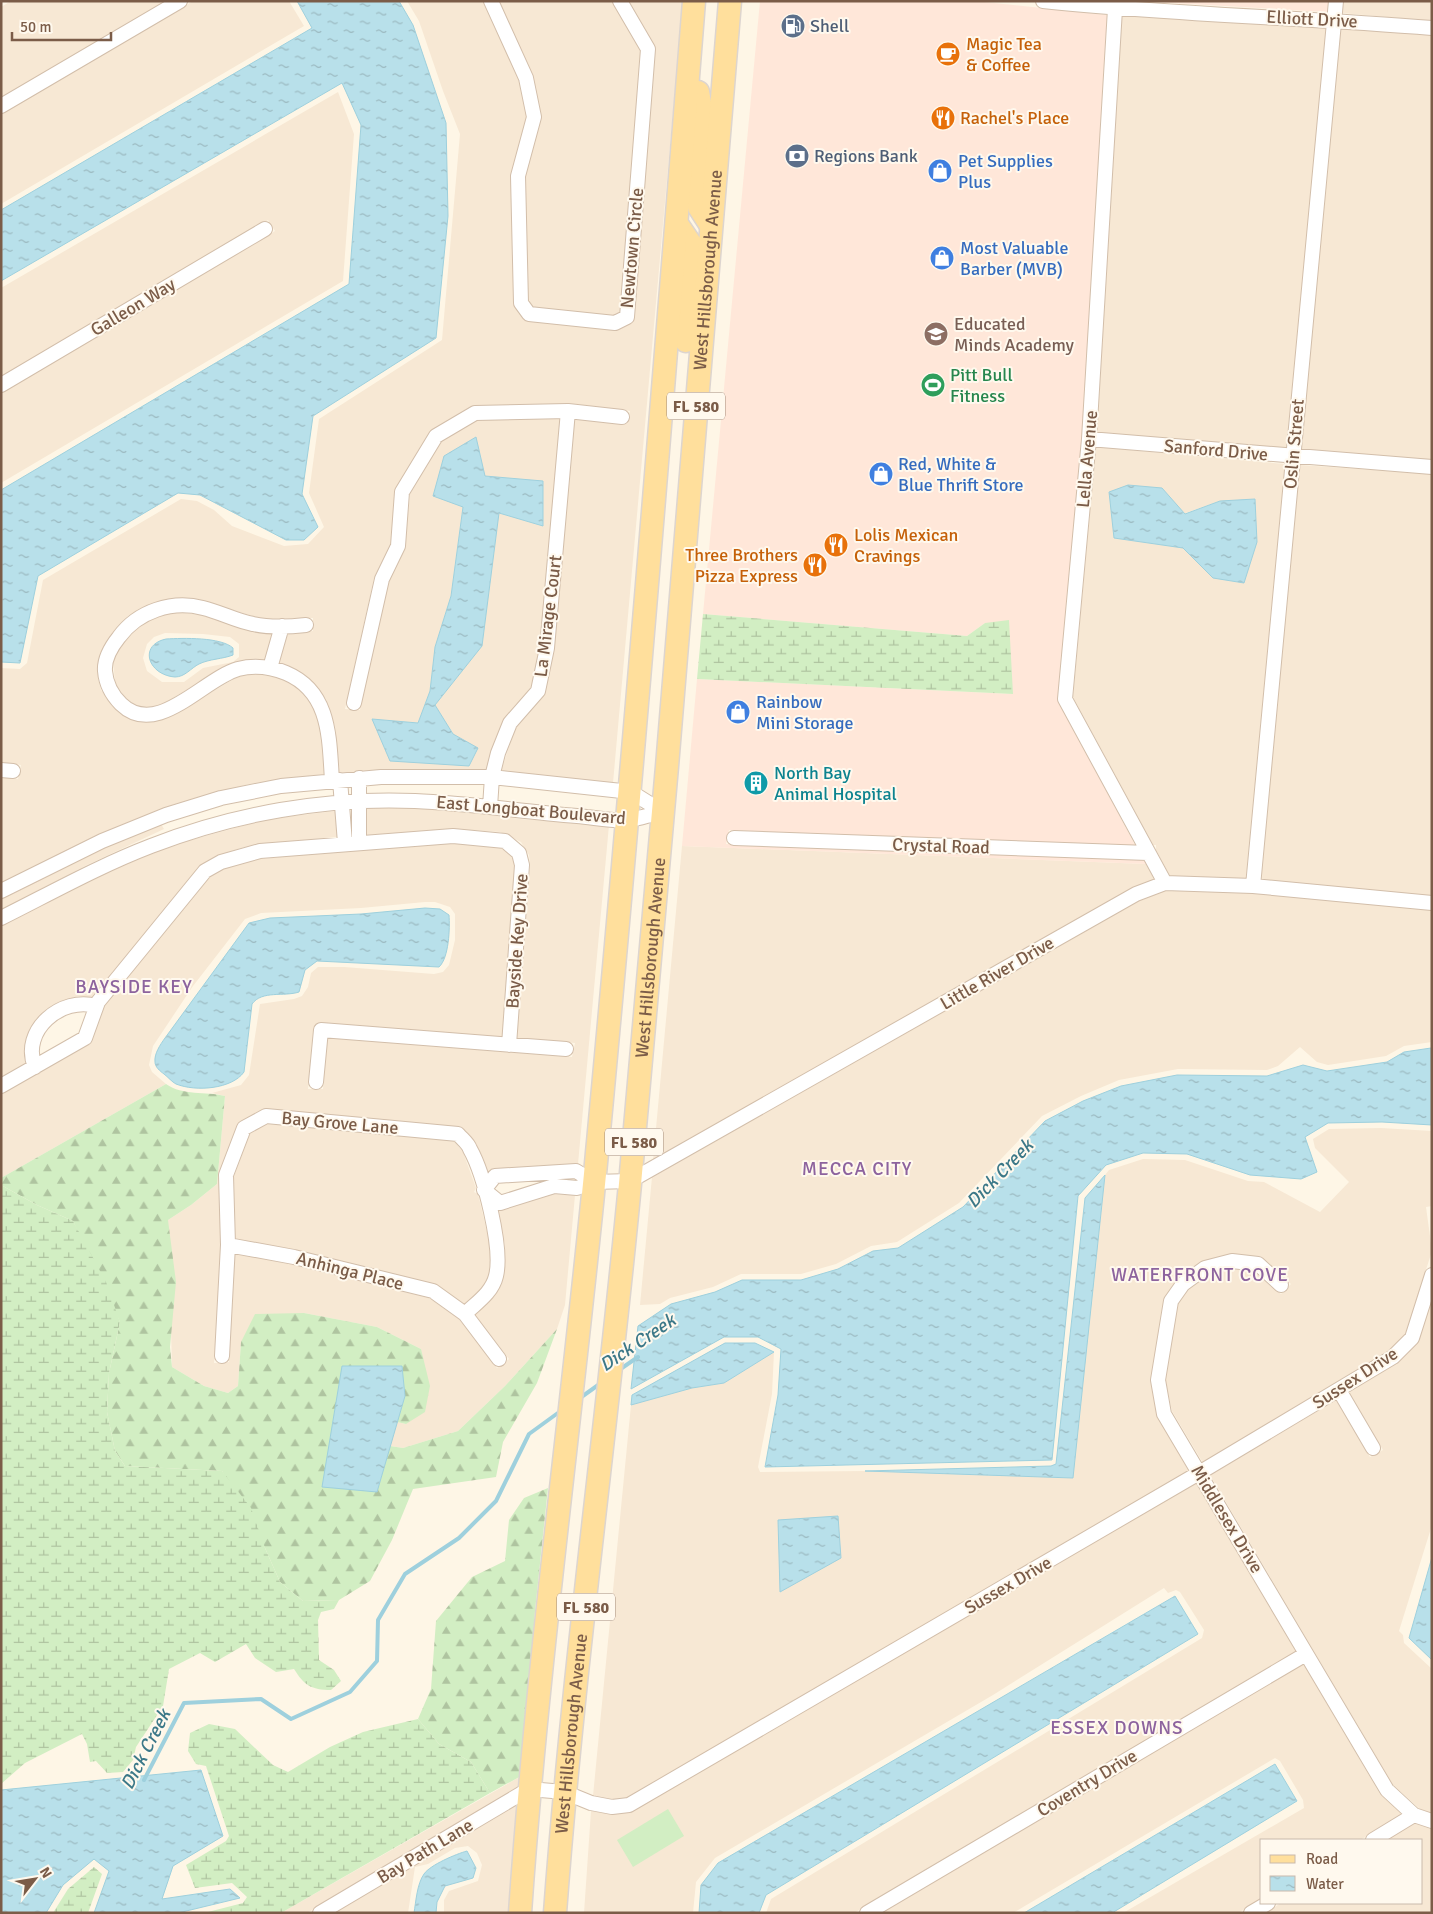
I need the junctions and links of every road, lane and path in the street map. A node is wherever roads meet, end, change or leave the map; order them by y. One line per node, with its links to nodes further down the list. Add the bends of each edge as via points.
1 (180, 1): 12 (street)
2 (491, 1): 3 (street, Newtown Circle, via 526,78 534,117 518,176 520,303 529,314 615,323 627,316 648,48)
3 (620, 1)
4 (694, 1): 11 (main road, West Hillsborough Avenue / FL 580)
5 (730, 1): 14 (main road, West Hillsborough Avenue / FL 580)
6 (1043, 1): 8 (street, Elliott Drive)
7 (1336, 1): 9 (street, Oslin Street)
8 (1115, 9): 9 (street, Elliott Drive); 20 (street, Lella Avenue)
9 (1334, 20): 10 (street, Elliott Drive); 21 (street, Oslin Street)
10 (1432, 28)
11 (690, 52): 13 (main road, West Hillsborough Avenue / FL 580); 14 (main road, via 701,108 699,207)
12 (1, 106)
13 (677, 224): 19 (main road, via 692,246 682,398); 30 (main road, West Hillsborough Avenue / FL 580)
14 (711, 226): 19 (main road, West Hillsborough Avenue / FL 580)
15 (265, 229): 16 (street, Galleon Way)
16 (1, 385)
17 (568, 411): 18 (street); 26 (street, via 475,413 436,436 402,492 398,546 382,579); 27 (street, La Mirage Court, via 547,648 538,691 510,723)
18 (622, 417)
19 (694, 429): 34 (main road, West Hillsborough Avenue / FL 580)
20 (1090, 439): 21 (street, Sanford Drive); 38 (street, Lella Avenue, via 1065,699)
21 (1293, 457): 22 (street, Sanford Drive); 40 (street, Oslin Street)
22 (1432, 467)
23 (306, 625): 24 (street)
24 (282, 626): 25 (street); 25 (street, via 253,624 195,606 174,605 142,616 124,630 110,650 105,668 108,686 119,702 142,716 171,708 226,674)
25 (270, 668): 29 (street, via 293,676 319,702 328,727)
26 (354, 703)
27 (492, 777): 28 (street, East Longboat Boulevard); 30 (street, East Longboat Boulevard); 33 (street, La Mirage Court)
28 (359, 778): 29 (street, East Longboat Boulevard); 31 (street)
29 (336, 780): 32 (street); 41 (street, East Longboat Boulevard, via 250,791 166,814 102,841)
30 (631, 792): 34 (street, East Longboat Boulevard); 35 (main road, West Hillsborough Avenue / FL 580)
31 (359, 801): 32 (street, East Longboat Boulevard); 33 (street, East Longboat Boulevard); 37 (street)
32 (342, 803): 37 (street); 43 (street, East Longboat Boulevard, via 267,812 174,837 106,865)
33 (490, 807): 35 (street, East Longboat Boulevard)
34 (663, 812): 35 (street, East Longboat Boulevard); 52 (main road, West Hillsborough Avenue / FL 580)
35 (628, 820): 51 (main road, West Hillsborough Avenue / FL 580)
36 (734, 838): 38 (street, Crystal Road)
37 (352, 843): 44 (street, Bayside Key Drive, via 260,851 221,862 205,871); 45 (street, Bayside Key Drive, via 453,836 506,841 520,853 522,864)
38 (1148, 853): 39 (street, Lella Avenue)
39 (1166, 883): 40 (street, Little River Drive); 52 (street, Little River Drive, via 1136,894)
40 (1253, 886): 42 (street, Little River Drive)
41 (1, 891)
42 (1432, 903)
43 (1, 918)
44 (96, 1006): 47 (street, Bayside Key Drive, via 85,1038); 47 (street, via 86,1003 73,1005 44,1021 32,1052)
45 (509, 1045): 46 (street); 48 (street, via 321,1030)
46 (566, 1049)
47 (35, 1067): 49 (street, Bayside Key Drive)
48 (316, 1082)
49 (1, 1086)
50 (515, 1175): 51 (street, via 576,1171); 53 (street, via 494,1176); 54 (street)
51 (594, 1182): 52 (street, Little River Drive); 54 (street, via 577,1188 554,1186); 65 (main road, West Hillsborough Avenue / FL 580)
52 (630, 1182): 66 (main road, West Hillsborough Avenue / FL 580)
53 (484, 1190): 54 (street, via 500,1203); 55 (street, Bay Grove Lane, via 470,1148 458,1134 266,1116 244,1128 226,1175); 58 (street, via 498,1247 496,1276 490,1290)
54 (518, 1198)
55 (228, 1246): 58 (street, Anhinga Place, via 294,1257 432,1291); 59 (street, Bay Grove Lane)
56 (1432, 1275): 61 (street, Sussex Drive, via 1412,1338 1392,1357)
57 (1281, 1284): 63 (street, Middlesex Drive, via 1258,1264 1232,1262 1205,1268 1183,1284 1171,1301 1158,1380 1164,1414)
58 (465, 1314): 60 (street, Anhinga Place)
59 (222, 1356)
60 (499, 1359)
61 (1339, 1390): 62 (street); 63 (street, Sussex Drive)
62 (1373, 1448)
63 (1200, 1473): 64 (street, Middlesex Drive); 66 (street, Sussex Drive, via 629,1805 612,1807 591,1803)
64 (1306, 1654): 67 (street, Middlesex Drive, via 1387,1790); 74 (street, Coventry Drive)
65 (529, 1789): 66 (street, Sussex Drive); 71 (street, Bay Path Lane); 72 (main road, West Hillsborough Avenue / FL 580)
66 (564, 1792): 73 (main road, West Hillsborough Avenue / FL 580)
67 (1414, 1815): 68 (street, Middlesex Drive); 69 (street)
68 (1432, 1821)
69 (1375, 1839)
70 (1266, 1904): 75 (street)
71 (323, 1912)
72 (520, 1913)
73 (555, 1913)
74 (867, 1913)
75 (1251, 1913)

